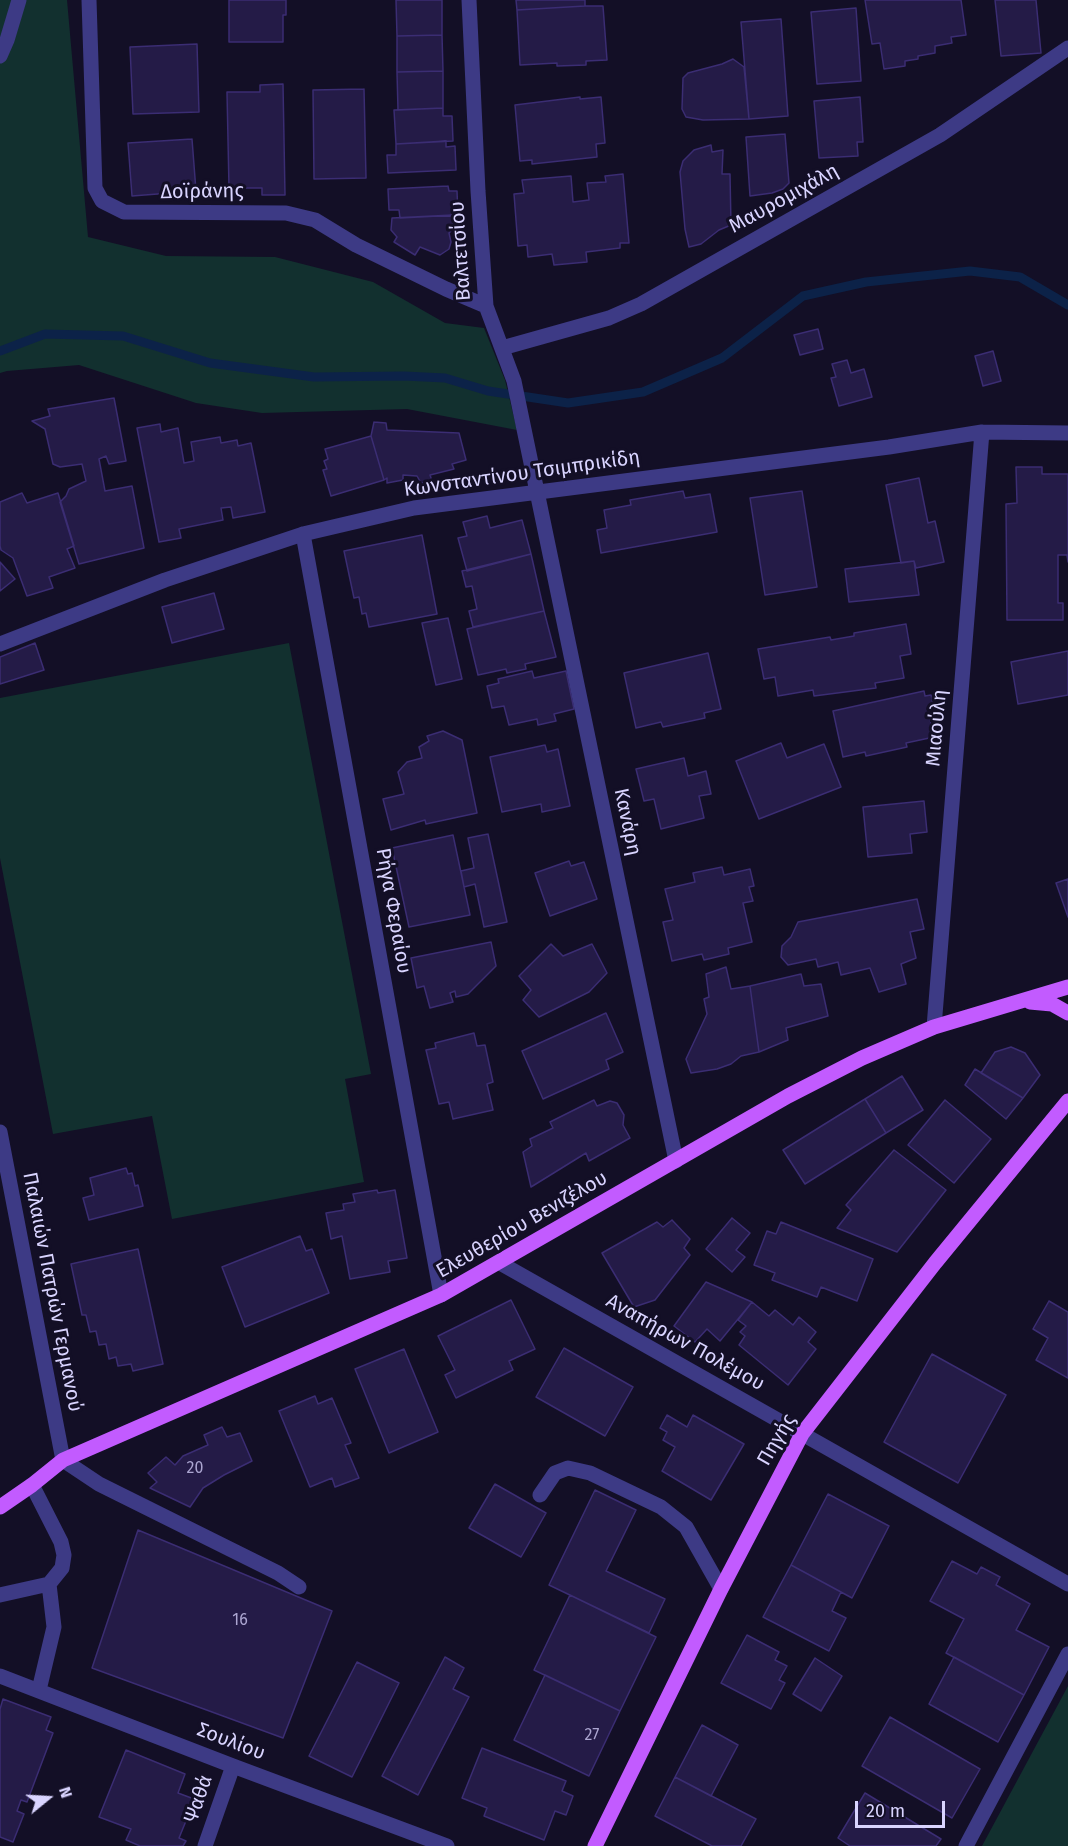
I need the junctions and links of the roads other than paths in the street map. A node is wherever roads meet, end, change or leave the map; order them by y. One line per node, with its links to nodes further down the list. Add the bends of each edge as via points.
1 (18, 0): 5 (street)
2 (89, 0): 6 (street, Δοϊράνης, via 95,188 102,201 123,213 286,213 315,220 356,245)
3 (469, 0): 6 (street, Βαλτετσίου)
4 (1068, 48): 7 (street, Μαυρομιχάλη, via 940,135 641,304 609,318)
5 (0, 56)
6 (486, 306): 7 (street, Βαλτετσίου)
7 (502, 348): 10 (street, Βαλτετσίου, via 514,381)
8 (982, 432): 9 (street, Κωνσταντίνου Τσιμπρικίδη); 10 (street, Κωνσταντίνου Τσιμπρικίδη); 16 (street, Μιαούλη)
9 (1068, 433)
10 (537, 491): 11 (street, Κωνσταντίνου Τσιμπρικίδη, via 414,508); 19 (street, Κανάρη)
11 (303, 534): 12 (street, Κωνσταντίνου Τσιμπρικίδη, via 165,580); 21 (street, Ρήγα Φεραίου)
12 (0, 644)
13 (1068, 987): 14 (main road, Ελευθερίου Βενιζέλου)
14 (1021, 1001): 15 (main road, via 1052,1004); 16 (main road, Ελευθερίου Βενιζέλου)
15 (1068, 1013)
16 (934, 1027): 19 (main road, Ελευθερίου Βενιζέλου, via 788,1096)
17 (1068, 1101): 22 (main road, Πηγής, via 934,1263)
18 (0, 1132): 23 (street, Παλαιών Πατρών Γερμανού)
19 (676, 1161): 20 (main road, Ελευθερίου Βενιζέλου)
20 (500, 1263): 21 (main road, Ελευθερίου Βενιζέλου); 22 (street, Αναπήρων Πολέμου)
21 (441, 1295): 23 (main road, Ελευθερίου Βενιζέλου)
22 (802, 1434): 28 (street, Αναπήρων Πολέμου); 30 (main road, Πηγής)
23 (63, 1460): 24 (main road, Ελευθερίου Βενιζέλου); 29 (street, via 99,1484 279,1573)
24 (32, 1485): 26 (main road, Ελευθερίου Βενιζέλου); 27 (street, via 64,1555 62,1568)
25 (540, 1495): 30 (street, via 555,1473 568,1468 590,1473 661,1507 686,1527)
26 (0, 1507)
27 (49, 1584): 31 (street); 34 (street, via 54,1627)
28 (1068, 1584)
29 (299, 1587)
30 (721, 1589): 38 (main road, Πηγής)
31 (0, 1595)
32 (1068, 1654): 39 (street)
33 (0, 1676): 34 (street, Σουλίου)
34 (39, 1690): 35 (street, Σουλίου)
35 (233, 1766): 36 (street, Ψαθά); 37 (street, Σουλίου)
36 (205, 1846)
37 (447, 1846)
38 (596, 1846)
39 (966, 1846)

